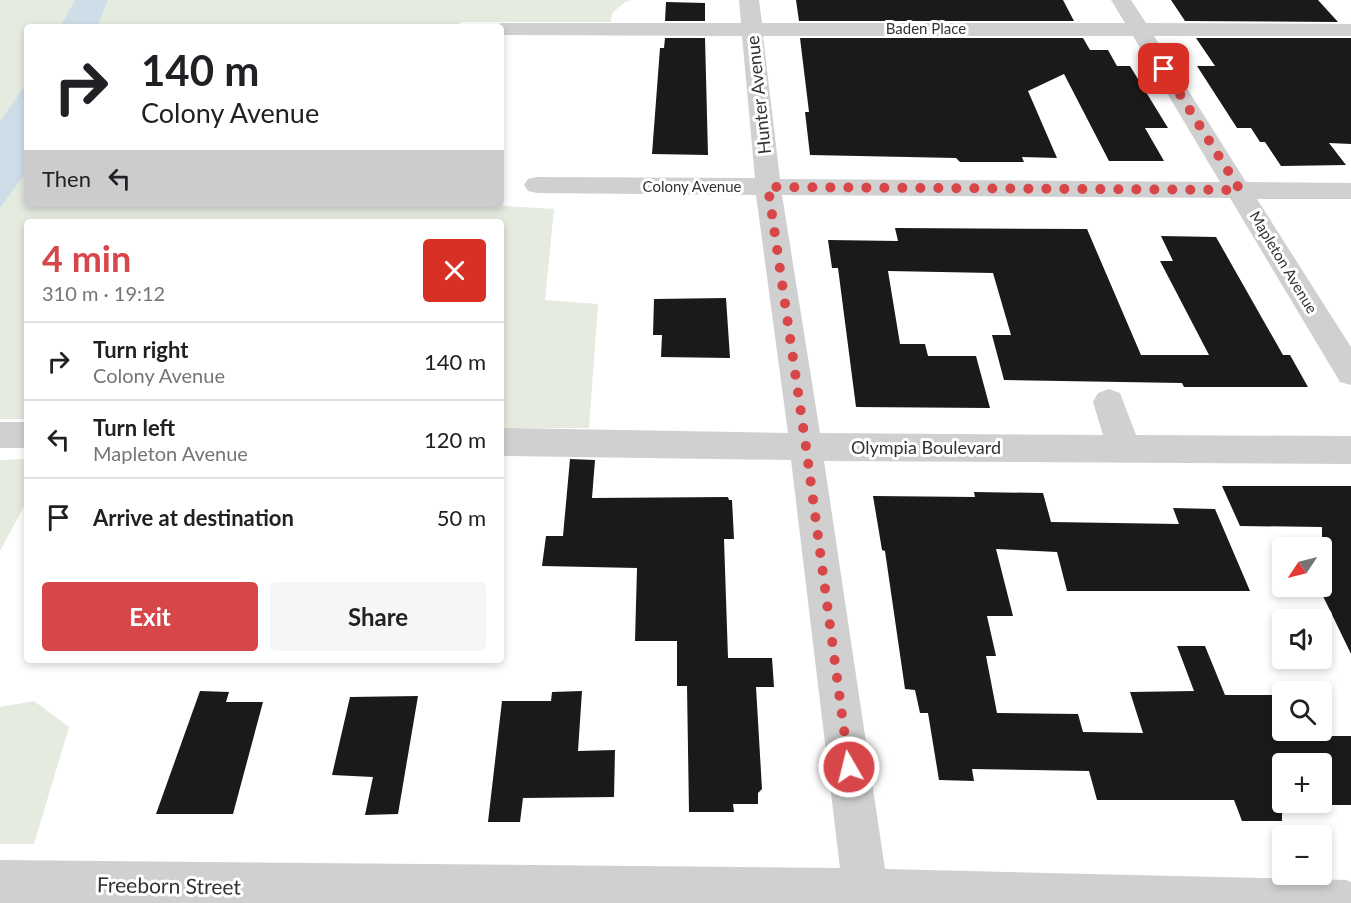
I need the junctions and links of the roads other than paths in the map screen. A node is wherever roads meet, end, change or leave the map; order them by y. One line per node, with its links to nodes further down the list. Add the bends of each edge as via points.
1 (749, 0): 4 (street, Hunter Avenue)
2 (1121, 0): 5 (street, Mapleton Avenue)
3 (504, 28): 4 (street, Baden Place)
4 (751, 28): 5 (street, Baden Place); 8 (street, Hunter Avenue)
5 (1138, 29): 6 (street, Baden Place); 9 (street, Mapleton Avenue)
6 (1351, 30)
7 (537, 185): 8 (street, Colony Avenue)
8 (768, 187): 9 (street, Colony Avenue); 16 (street, Hunter Avenue)
9 (1240, 190): 10 (street, Colony Avenue); 11 (street, Mapleton Avenue)
10 (1351, 191)
11 (1351, 373)
12 (1109, 402): 17 (street)
13 (0, 435): 14 (street)
14 (24, 435)
15 (504, 442): 16 (street, Olympia Boulevard)
16 (806, 447): 17 (street, Olympia Boulevard); 20 (street, Hunter Avenue)
17 (1124, 448): 18 (street, Olympia Boulevard)
18 (1351, 450)
19 (0, 883): 20 (street, Freeborn Street)
20 (866, 897): 21 (street, Freeborn Street)
21 (1346, 903)

